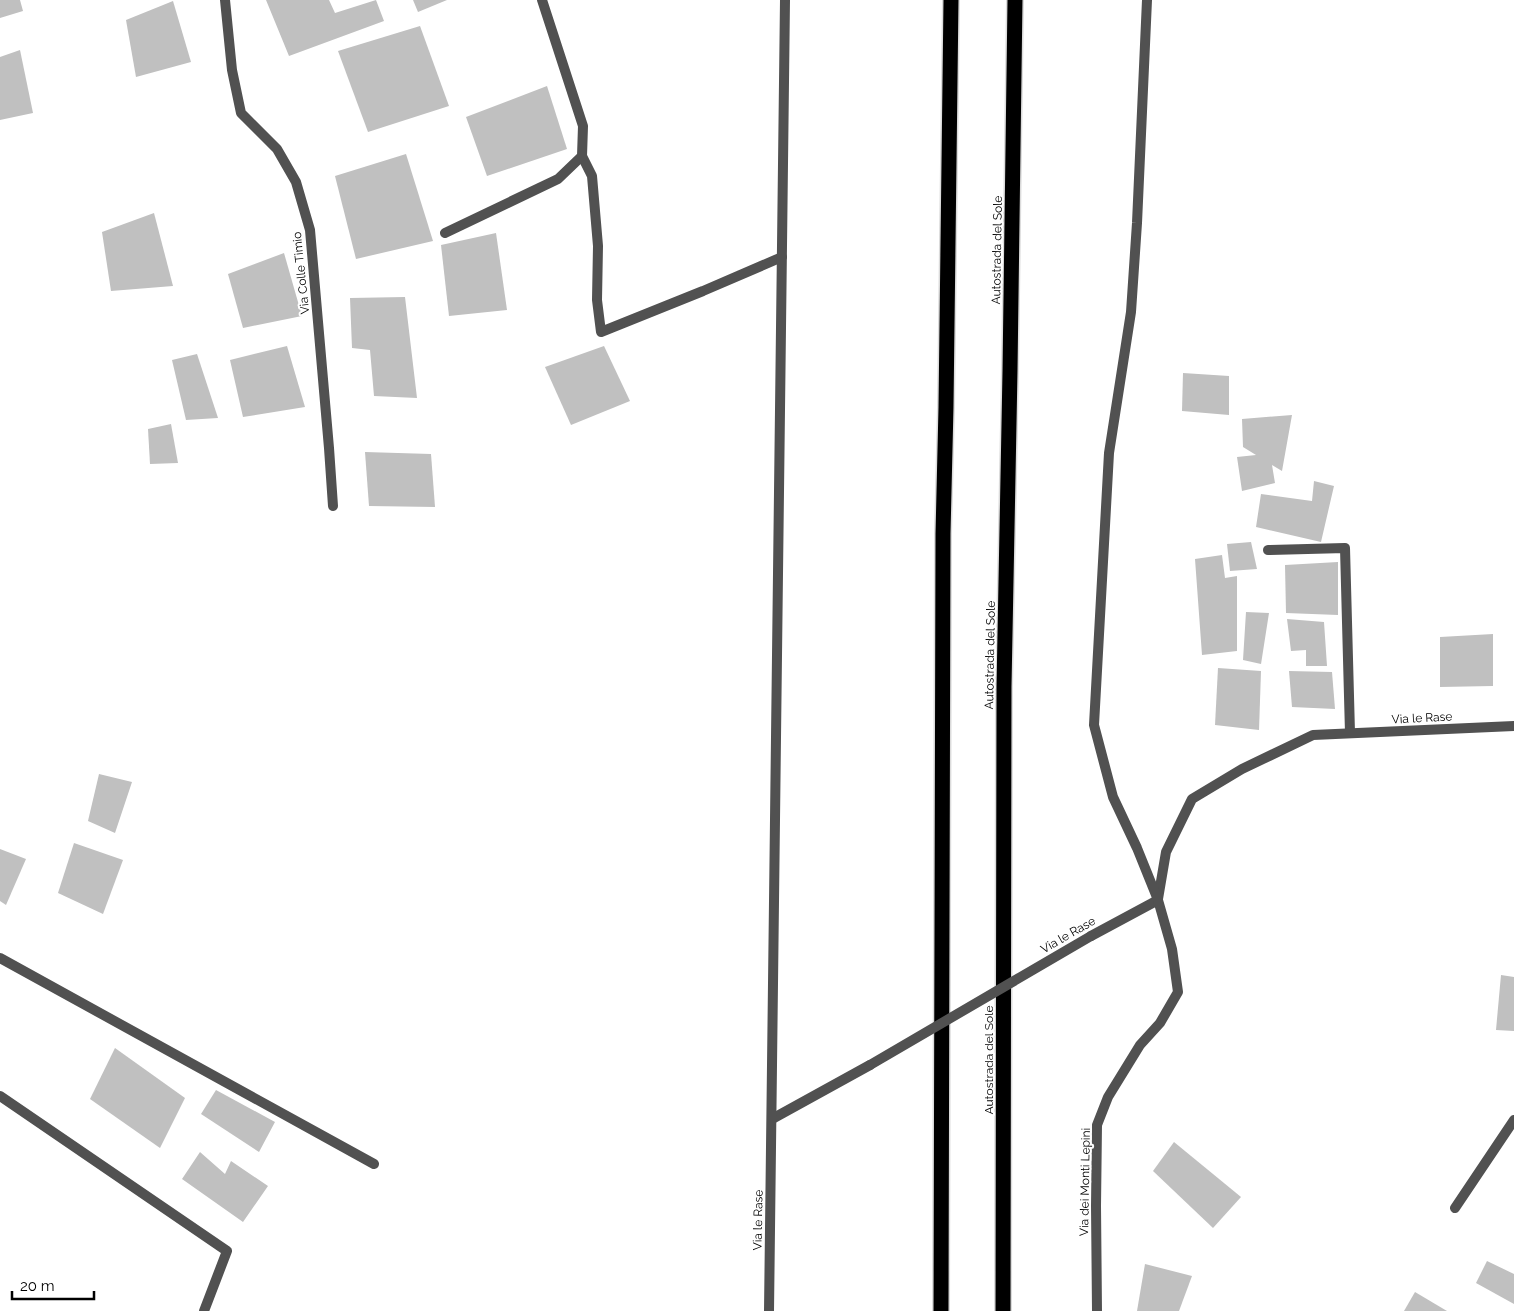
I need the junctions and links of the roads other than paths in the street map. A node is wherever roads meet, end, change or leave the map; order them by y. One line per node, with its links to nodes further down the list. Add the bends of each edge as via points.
1 (225, 0): 10 (street, Via Colle Timio, via 232,70 241,113 277,149 296,182 310,230)
2 (542, 0): 7 (street, via 583,126)
3 (785, 0): 9 (street)
4 (951, 0): 23 (highway, via 942,534)
5 (1015, 0): 24 (highway, Autostrada del Sole, via 1004,687)
6 (1147, 0): 14 (street, Via dei Monti Lepini, via 1138,223 1131,312 1109,453 1094,725 1113,797)
7 (582, 156): 8 (street, via 558,178); 9 (street, via 592,176 601,332)
8 (445, 233)
9 (782, 257): 17 (street)
10 (333, 506)
11 (1268, 550): 13 (street, via 1345,548)
12 (1514, 726): 13 (street, Via le Rase)
13 (1350, 733): 14 (street, Via le Rase, via 1313,735 1242,769 1192,799 1166,852)
14 (1158, 900): 17 (street, Via le Rase, bridge); 25 (street, Via dei Monti Lepini, via 1172,949 1178,992 1108,1097 1098,1125)
15 (0, 958): 19 (street)
16 (0, 1096): 21 (street, via 227,1251)
17 (772, 1119): 22 (street, Via le Rase)
18 (1514, 1120): 20 (street)
19 (374, 1164)
20 (1455, 1208)
21 (204, 1311)
22 (769, 1311)
23 (941, 1311)
24 (1004, 1311)
25 (1097, 1311)

